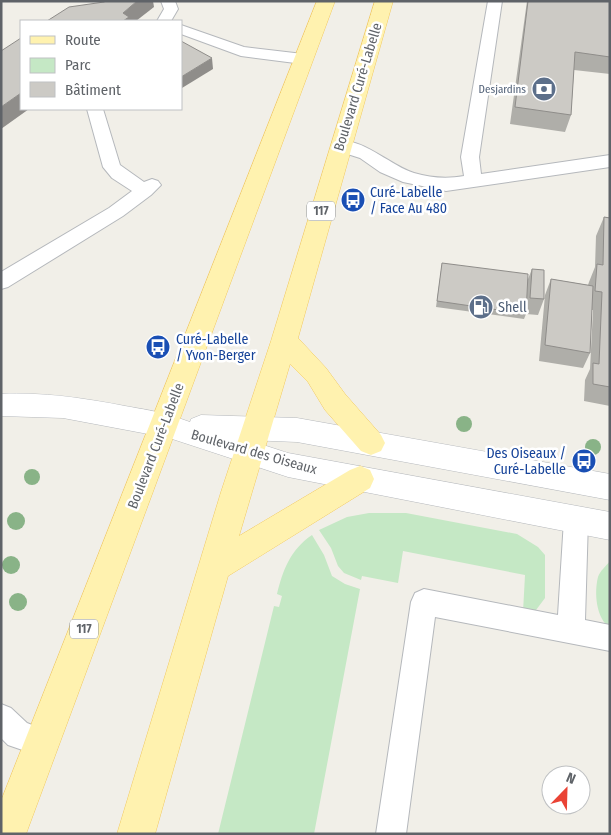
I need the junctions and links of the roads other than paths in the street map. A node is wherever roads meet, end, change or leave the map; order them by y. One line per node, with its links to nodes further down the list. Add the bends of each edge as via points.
1 (168, 1): 5 (lane, via 170,9)
2 (326, 1): 7 (main road, Boulevard Curé-Labelle / 117)
3 (384, 1): 9 (main road, Boulevard Curé-Labelle / 117)
4 (495, 1): 11 (lane, via 470,156)
5 (164, 20)
6 (182, 28): 7 (lane, via 241,51)
7 (303, 59): 15 (main road, Boulevard Curé-Labelle / 117)
8 (95, 110): 12 (lane, via 112,167 118,174 148,188 116,212)
9 (340, 146): 11 (lane, via 357,150 391,171 422,182 446,186); 13 (main road, Boulevard Curé-Labelle / 117)
10 (610, 161): 11 (lane)
11 (475, 182)
12 (1, 282)
13 (284, 341): 16 (main road, Boulevard Curé-Labelle / 117); 17 (main road, via 317,375 335,402)
14 (1, 405): 15 (street, Boulevard des Oiseaux, via 72,408)
15 (164, 425): 16 (street, Boulevard des Oiseaux); 26 (main road, Boulevard Curé-Labelle / 117)
16 (251, 440): 17 (street, Boulevard des Oiseaux, via 297,430); 18 (street, Boulevard des Oiseaux, via 288,465); 22 (main road, Boulevard Curé-Labelle / 117)
17 (371, 443): 19 (street, Boulevard des Oiseaux)
18 (360, 479): 20 (street, Boulevard des Oiseaux); 22 (main road)
19 (610, 487)
20 (576, 520): 21 (street, Boulevard des Oiseaux); 23 (lane)
21 (610, 526)
22 (215, 567): 28 (main road, Boulevard Curé-Labelle / 117)
23 (571, 629): 24 (lane); 29 (lane, via 424,602)
24 (610, 638)
25 (1, 718): 26 (lane, via 18,735)
26 (40, 742): 27 (main road, Boulevard Curé-Labelle / 117)
27 (7, 834)
28 (136, 834)
29 (391, 834)

